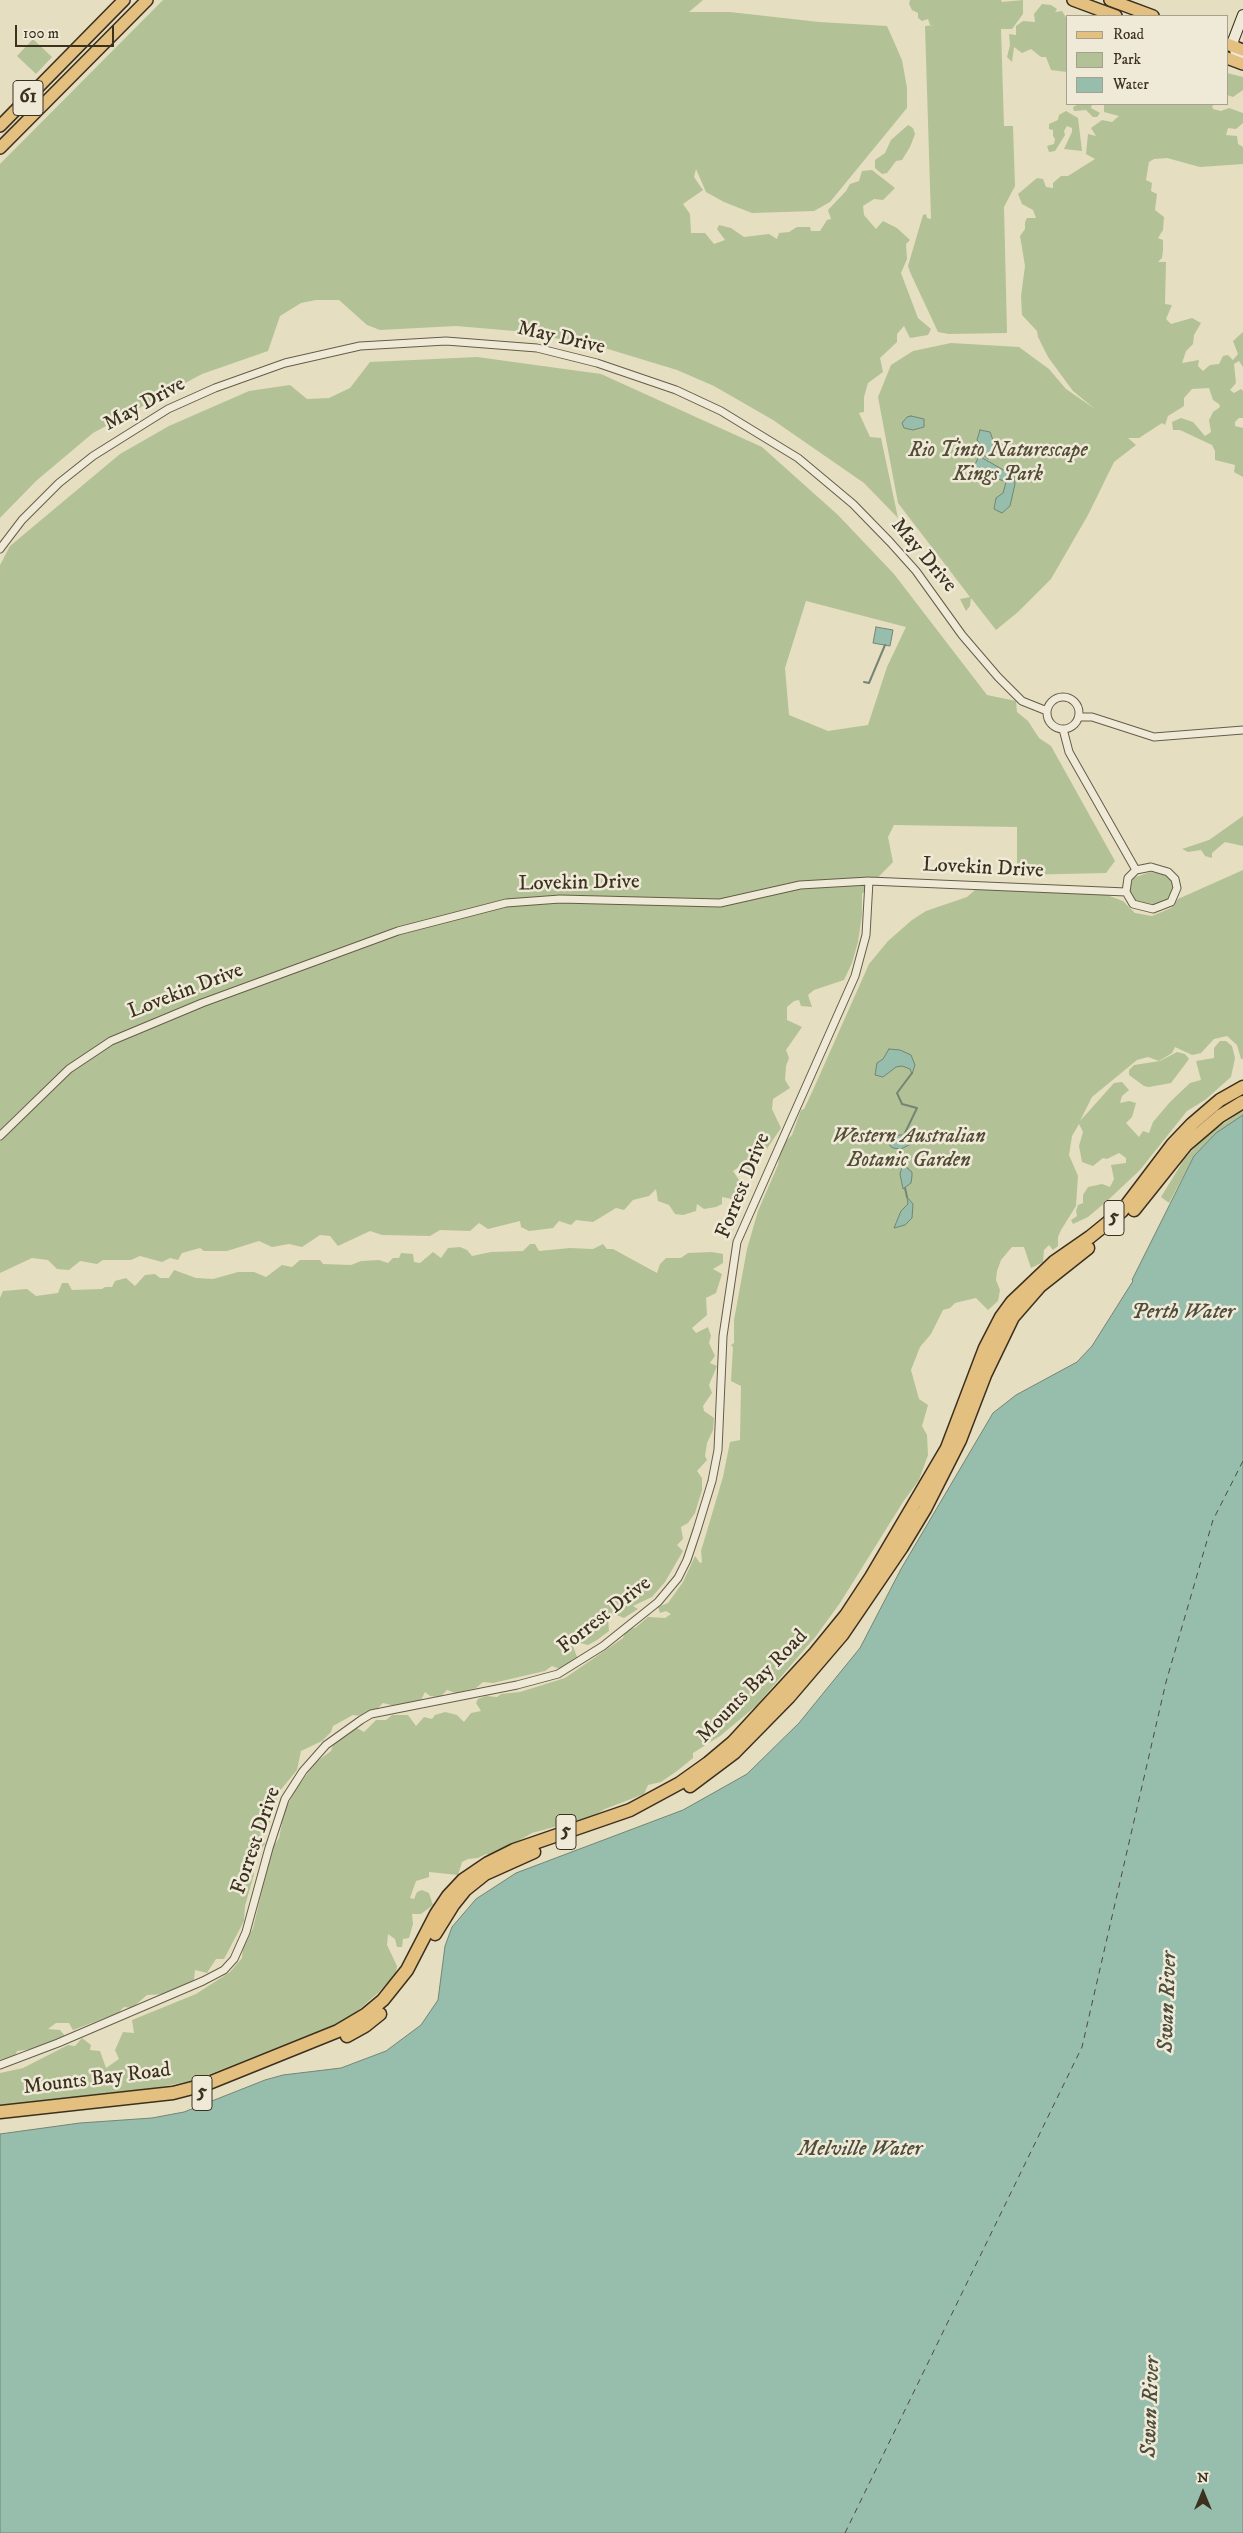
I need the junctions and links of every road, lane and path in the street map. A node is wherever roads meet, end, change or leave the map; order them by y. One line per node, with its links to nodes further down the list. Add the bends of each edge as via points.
1 (124, 0): 13 (main road, 61)
2 (147, 0): 14 (main road, 61)
3 (1073, 0): 5 (main road)
4 (1110, 0): 6 (main road)
5 (1113, 15)
6 (1150, 15)
7 (1243, 15): 9 (main road)
8 (1243, 32): 9 (main road)
9 (1234, 46): 11 (main road, via 1236,54)
10 (1228, 58): 12 (main road)
11 (1243, 60)
12 (1243, 64)
13 (0, 126)
14 (0, 148)
15 (0, 549): 16 (street, May Drive, via 34,508 93,456 168,409 215,388 285,363 360,346 446,341 537,348 597,363 676,390 721,411 798,458 853,504 890,542 998,677 1022,701)
16 (1047, 711): 17 (street, via 1053,701 1063,697 1074,701); 18 (street, via 1053,725)
17 (1079, 717): 18 (street, via 1073,726); 19 (street, via 1092,717 1154,737)
18 (1063, 729): 20 (street, via 1069,752)
19 (1243, 730)
20 (1136, 870): 22 (street, via 1128,878); 22 (street, via 1151,867 1168,872 1175,879 1176,895 1165,906 1147,909 1133,904)
21 (869, 881): 22 (street, Lovekin Drive); 25 (street, Lovekin Drive, via 800,885 720,902 560,899 515,902 427,922 202,1003 111,1041 69,1068); 26 (street, Forrest Drive, via 866,935 856,976 737,1242 723,1336 716,1464 687,1560 678,1578 658,1602 603,1646 558,1674 371,1714 326,1745 302,1771 285,1799 246,1932 234,1959 224,1970)
22 (1126, 892)
23 (1243, 1087): 27 (highway, Mounts Bay Road / 5, via 1192,1124 1122,1211 1054,1262 1012,1302 985,1348 947,1448 846,1615 784,1688 733,1742 708,1763 680,1783 630,1810 514,1850 476,1871 453,1891 436,1914 394,1989 365,2016 338,2032 204,2085 173,2093)
24 (1243, 1102): 28 (highway, Mounts Bay Road / 5, via 1202,1130 1174,1158 1149,1194 1126,1217 1029,1297 1002,1338 960,1440 902,1547 842,1636 734,1753 686,1789 644,1812 518,1857 485,1874 453,1905 405,1989 365,2026 345,2037 235,2081 168,2102)
25 (0, 1136)
26 (0, 2065)
27 (0, 2112)
28 (0, 2119)

